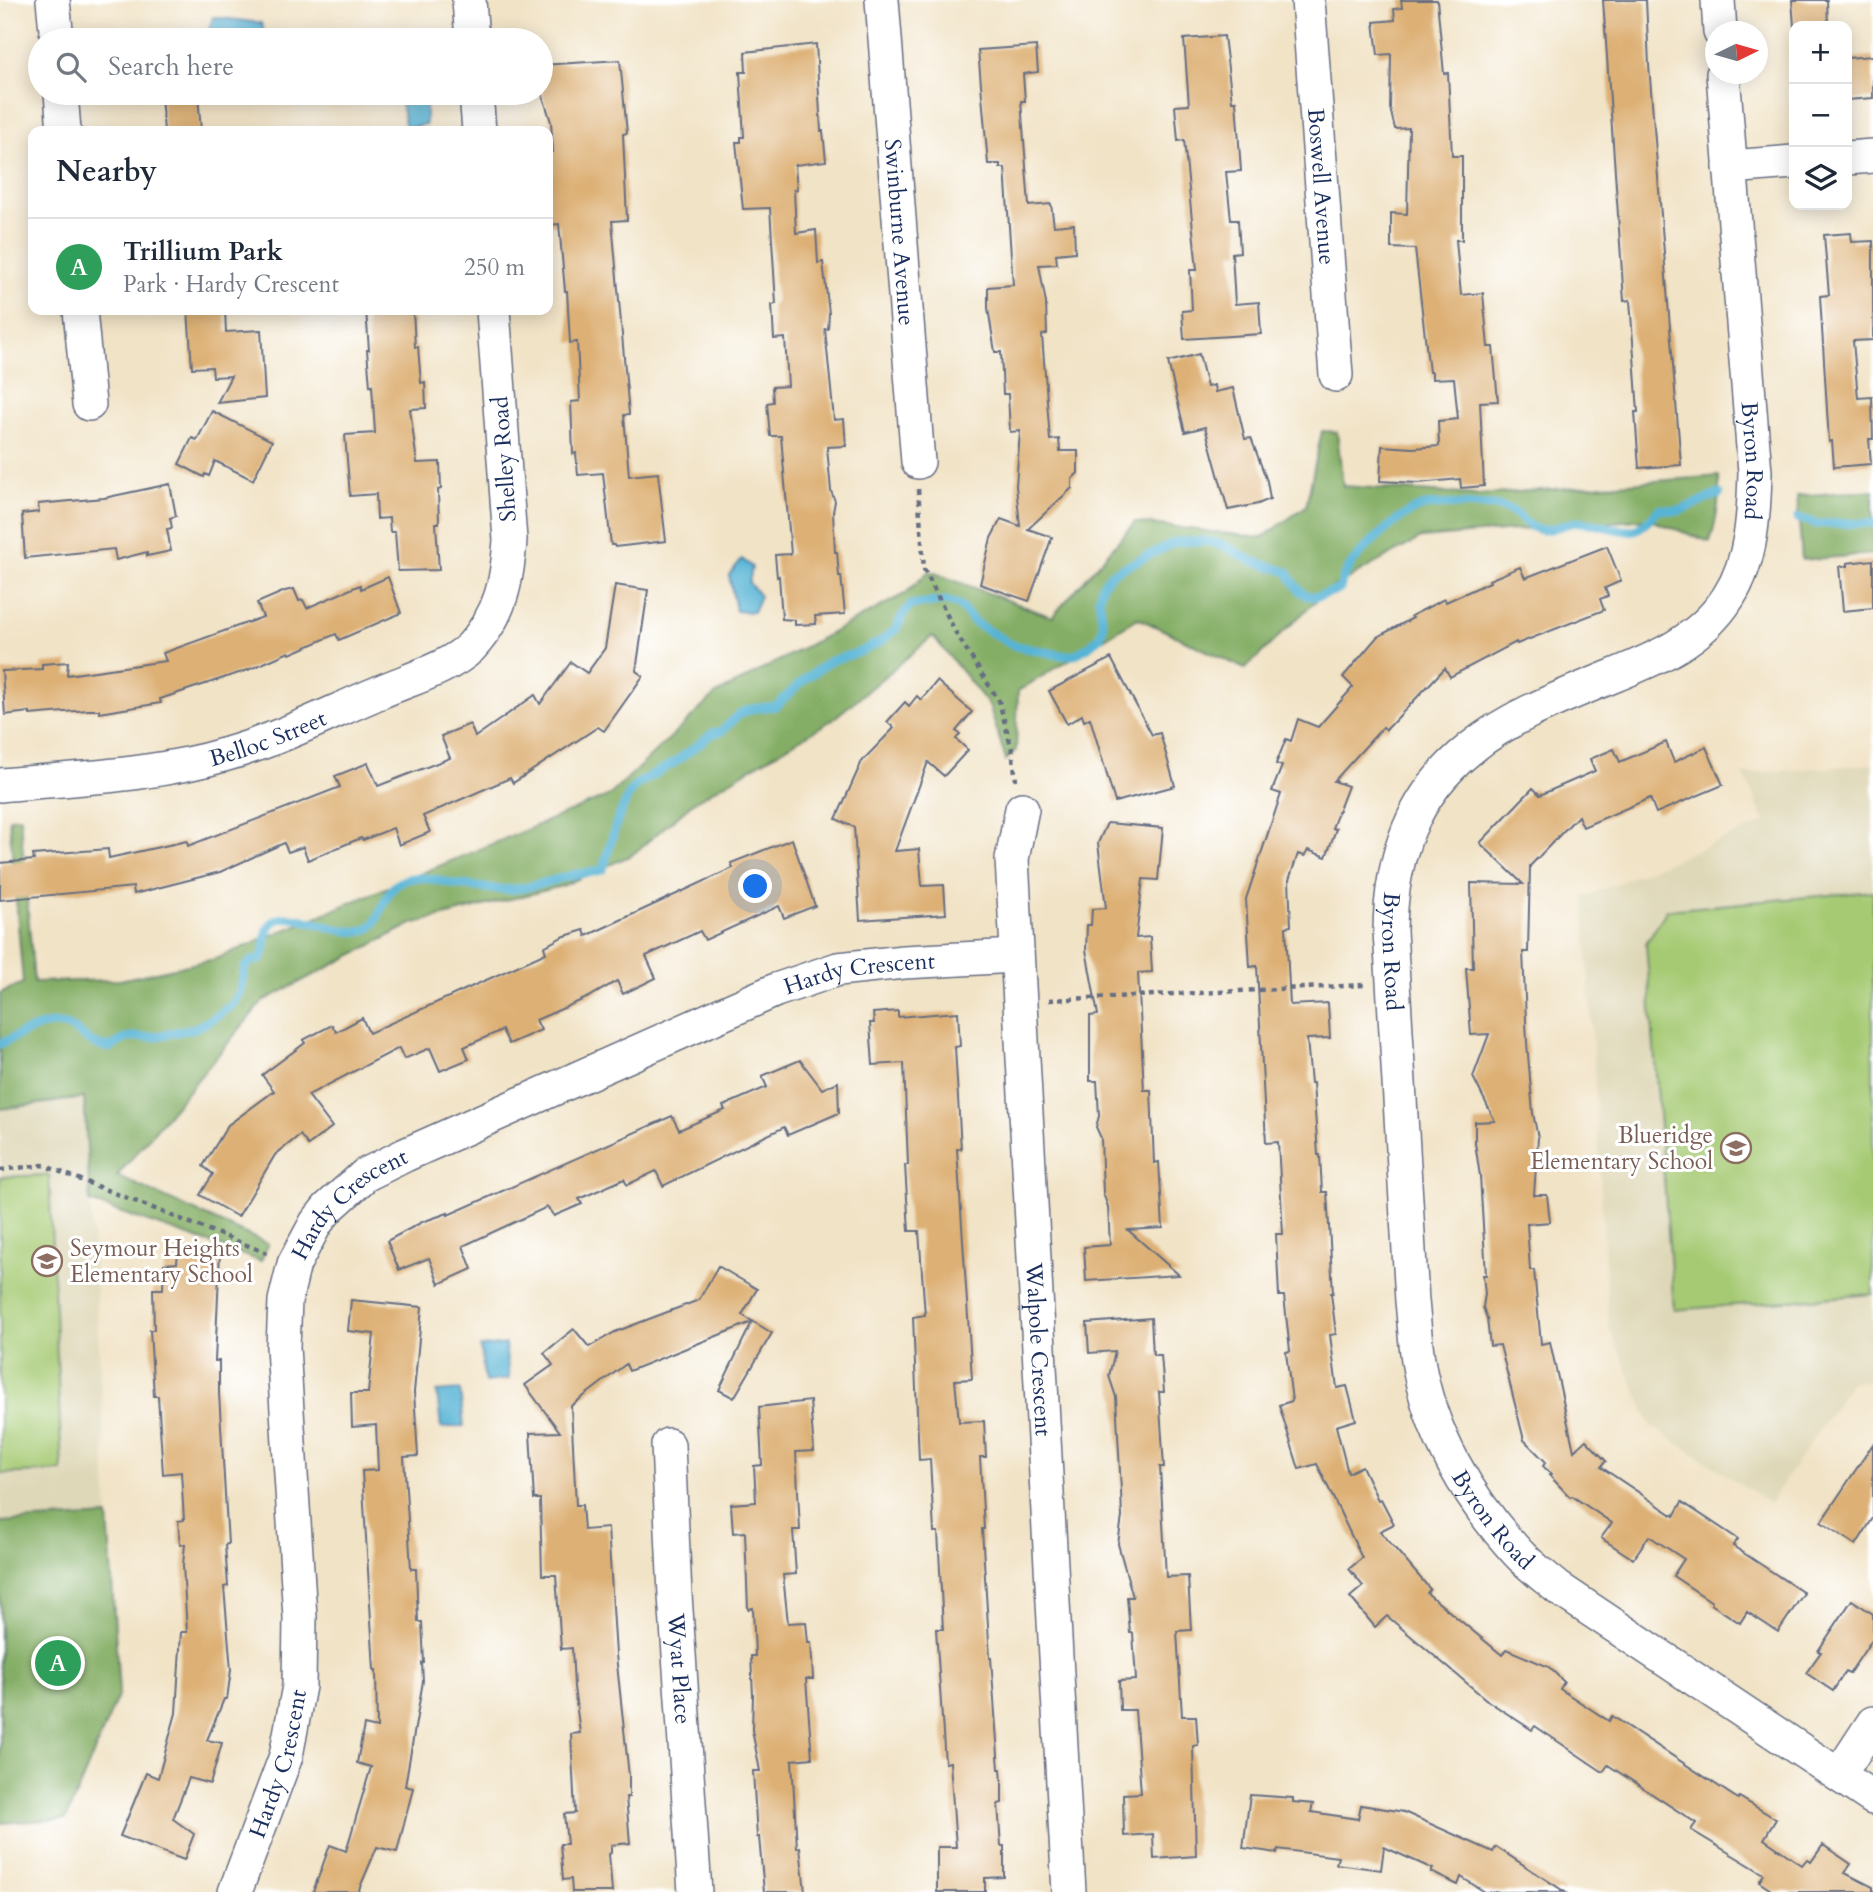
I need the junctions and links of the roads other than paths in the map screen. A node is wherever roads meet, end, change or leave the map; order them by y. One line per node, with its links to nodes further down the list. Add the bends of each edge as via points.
1 (53, 0): 7 (street)
2 (469, 0): 8 (street)
3 (883, 0): 22 (street, Swinburne Avenue)
4 (1308, 0): 20 (street, Boswell Avenue)
5 (1718, 0): 6 (street)
6 (1719, 21)
7 (56, 28)
8 (471, 28)
9 (1724, 84): 17 (street, Byron Road)
10 (62, 105): 12 (street)
11 (477, 105): 13 (street)
12 (64, 126)
13 (479, 126)
14 (1873, 156): 15 (street)
15 (1852, 158)
16 (1789, 162): 17 (street)
17 (1730, 167): 29 (street, Byron Road, via 1755,472 1754,514 1743,564 1729,596 1700,631 1665,655 1506,724 1471,748 1419,808 1398,853 1390,904 1412,1301 1418,1361 1452,1461 1484,1512 1519,1554 1558,1588)
18 (80, 315): 21 (street)
19 (493, 315): 23 (street, Shelley Road, via 510,540)
20 (1336, 375)
21 (89, 404)
22 (918, 463)
23 (499, 607): 24 (street, Belloc Street, via 468,649 441,666 227,755 125,774)
24 (0, 785)
25 (1022, 809): 26 (street, Walpole Crescent, via 1012,859)
26 (1016, 956): 31 (street, Hardy Crescent, via 838,970 776,990 365,1175 328,1208 294,1264 285,1301 283,1348 300,1617 299,1686 286,1756); 33 (street, Walpole Crescent)
27 (668, 1445): 32 (street, Wyat Place)
28 (1873, 1723): 29 (street)
29 (1839, 1775): 30 (street, Byron Road)
30 (1873, 1798)
31 (234, 1892)
32 (695, 1892)
33 (1071, 1892)

